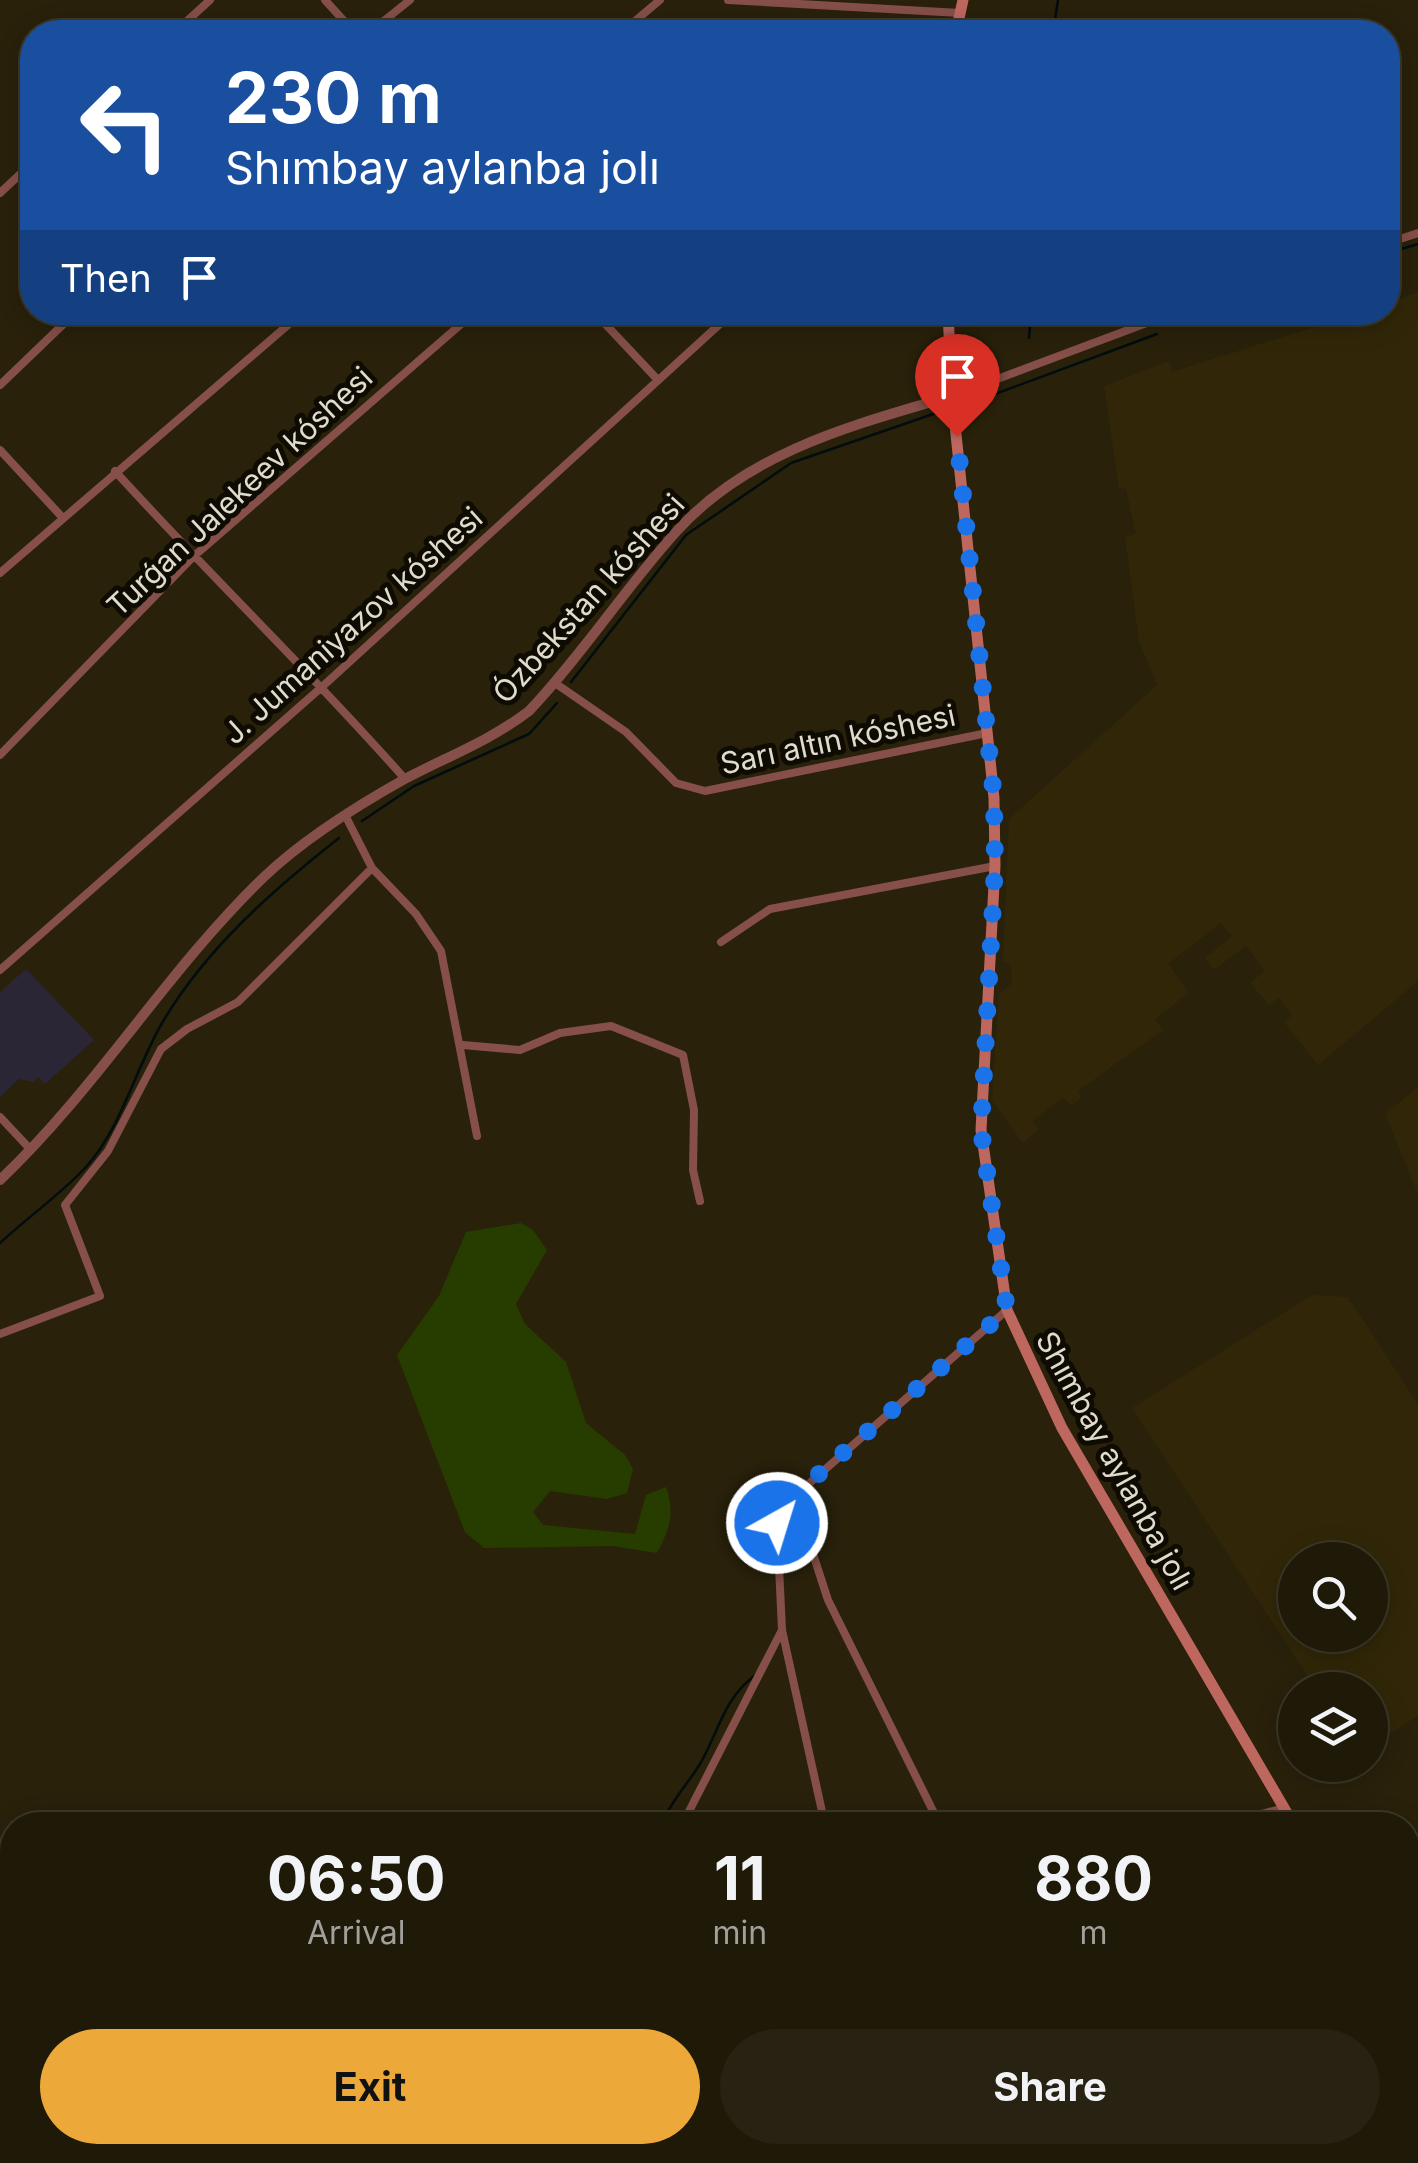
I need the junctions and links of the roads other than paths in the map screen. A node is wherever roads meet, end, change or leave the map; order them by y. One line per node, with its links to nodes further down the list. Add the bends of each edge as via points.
1 (210, 0): 7 (street)
2 (325, 0): 8 (street)
3 (410, 0): 9 (street)
4 (660, 0): 10 (street)
5 (728, 0): 6 (street)
6 (961, 6)
7 (188, 20)
8 (343, 20)
9 (385, 20)
10 (636, 20)
11 (20, 174): 12 (street)
12 (0, 193)
13 (62, 325): 21 (street)
14 (288, 325): 24 (street)
15 (460, 325): 26 (street, Turǵan Jalekeev kóshesi)
16 (606, 325): 20 (street)
17 (718, 325): 20 (street, J. Jumaniyazov kóshesi)
18 (949, 325): 22 (main road, Shımbay aylanba jolı)
19 (1141, 325): 22 (street)
20 (657, 379): 29 (street, J. Jumaniyazov kóshesi)
21 (0, 385)
22 (952, 396): 28 (street, Ózbekstan kóshesi, via 833,431 782,453 723,491 676,530); 30 (main road, Shımbay aylanba jolı)
23 (0, 450): 25 (street)
24 (116, 471): 25 (street); 26 (street)
25 (62, 517): 27 (street)
26 (193, 557): 29 (street); 31 (street, Turǵan Jalekeev kóshesi)
27 (0, 573)
28 (555, 683): 30 (street, Sarı altın kóshesi, via 626,732 676,782 705,790); 32 (street, Ózbekstan kóshesi, via 503,731)
29 (323, 686): 32 (street); 37 (street, J. Jumaniyazov kóshesi)
30 (987, 733): 34 (main road, Shımbay aylanba jolı)
31 (0, 755)
32 (405, 779): 33 (street, Ózbekstan kóshesi)
33 (345, 815): 35 (street); 41 (street, Ózbekstan kóshesi, via 266,875 227,916)
34 (995, 866): 36 (street, via 770,909); 44 (main road, Shımbay aylanba jolı, via 981,1130)
35 (372, 868): 38 (street, via 442,952); 45 (street, via 238,1002 162,1050 108,1151 65,1205 100,1296)
36 (721, 942)
37 (0, 970)
38 (462, 1045): 40 (street); 43 (street, via 520,1050 560,1033 611,1026 683,1055)
39 (0, 1117): 41 (street)
40 (478, 1136)
41 (31, 1150): 42 (street, Ózbekstan kóshesi)
42 (0, 1180)
43 (700, 1201)
44 (1007, 1310): 46 (street, via 804,1487 777,1523); 48 (main road, Shımbay aylanba jolı, via 1071,1444)
45 (0, 1334)
46 (778, 1544): 47 (street); 51 (street, via 812,1554 828,1600)
47 (782, 1630): 49 (street); 50 (street)
48 (1284, 1808): 52 (street); 53 (main road, Shımbay aylanba jolı)
49 (689, 1812)
50 (822, 1812)
51 (934, 1812)
52 (1269, 1812)
53 (1286, 1812)

